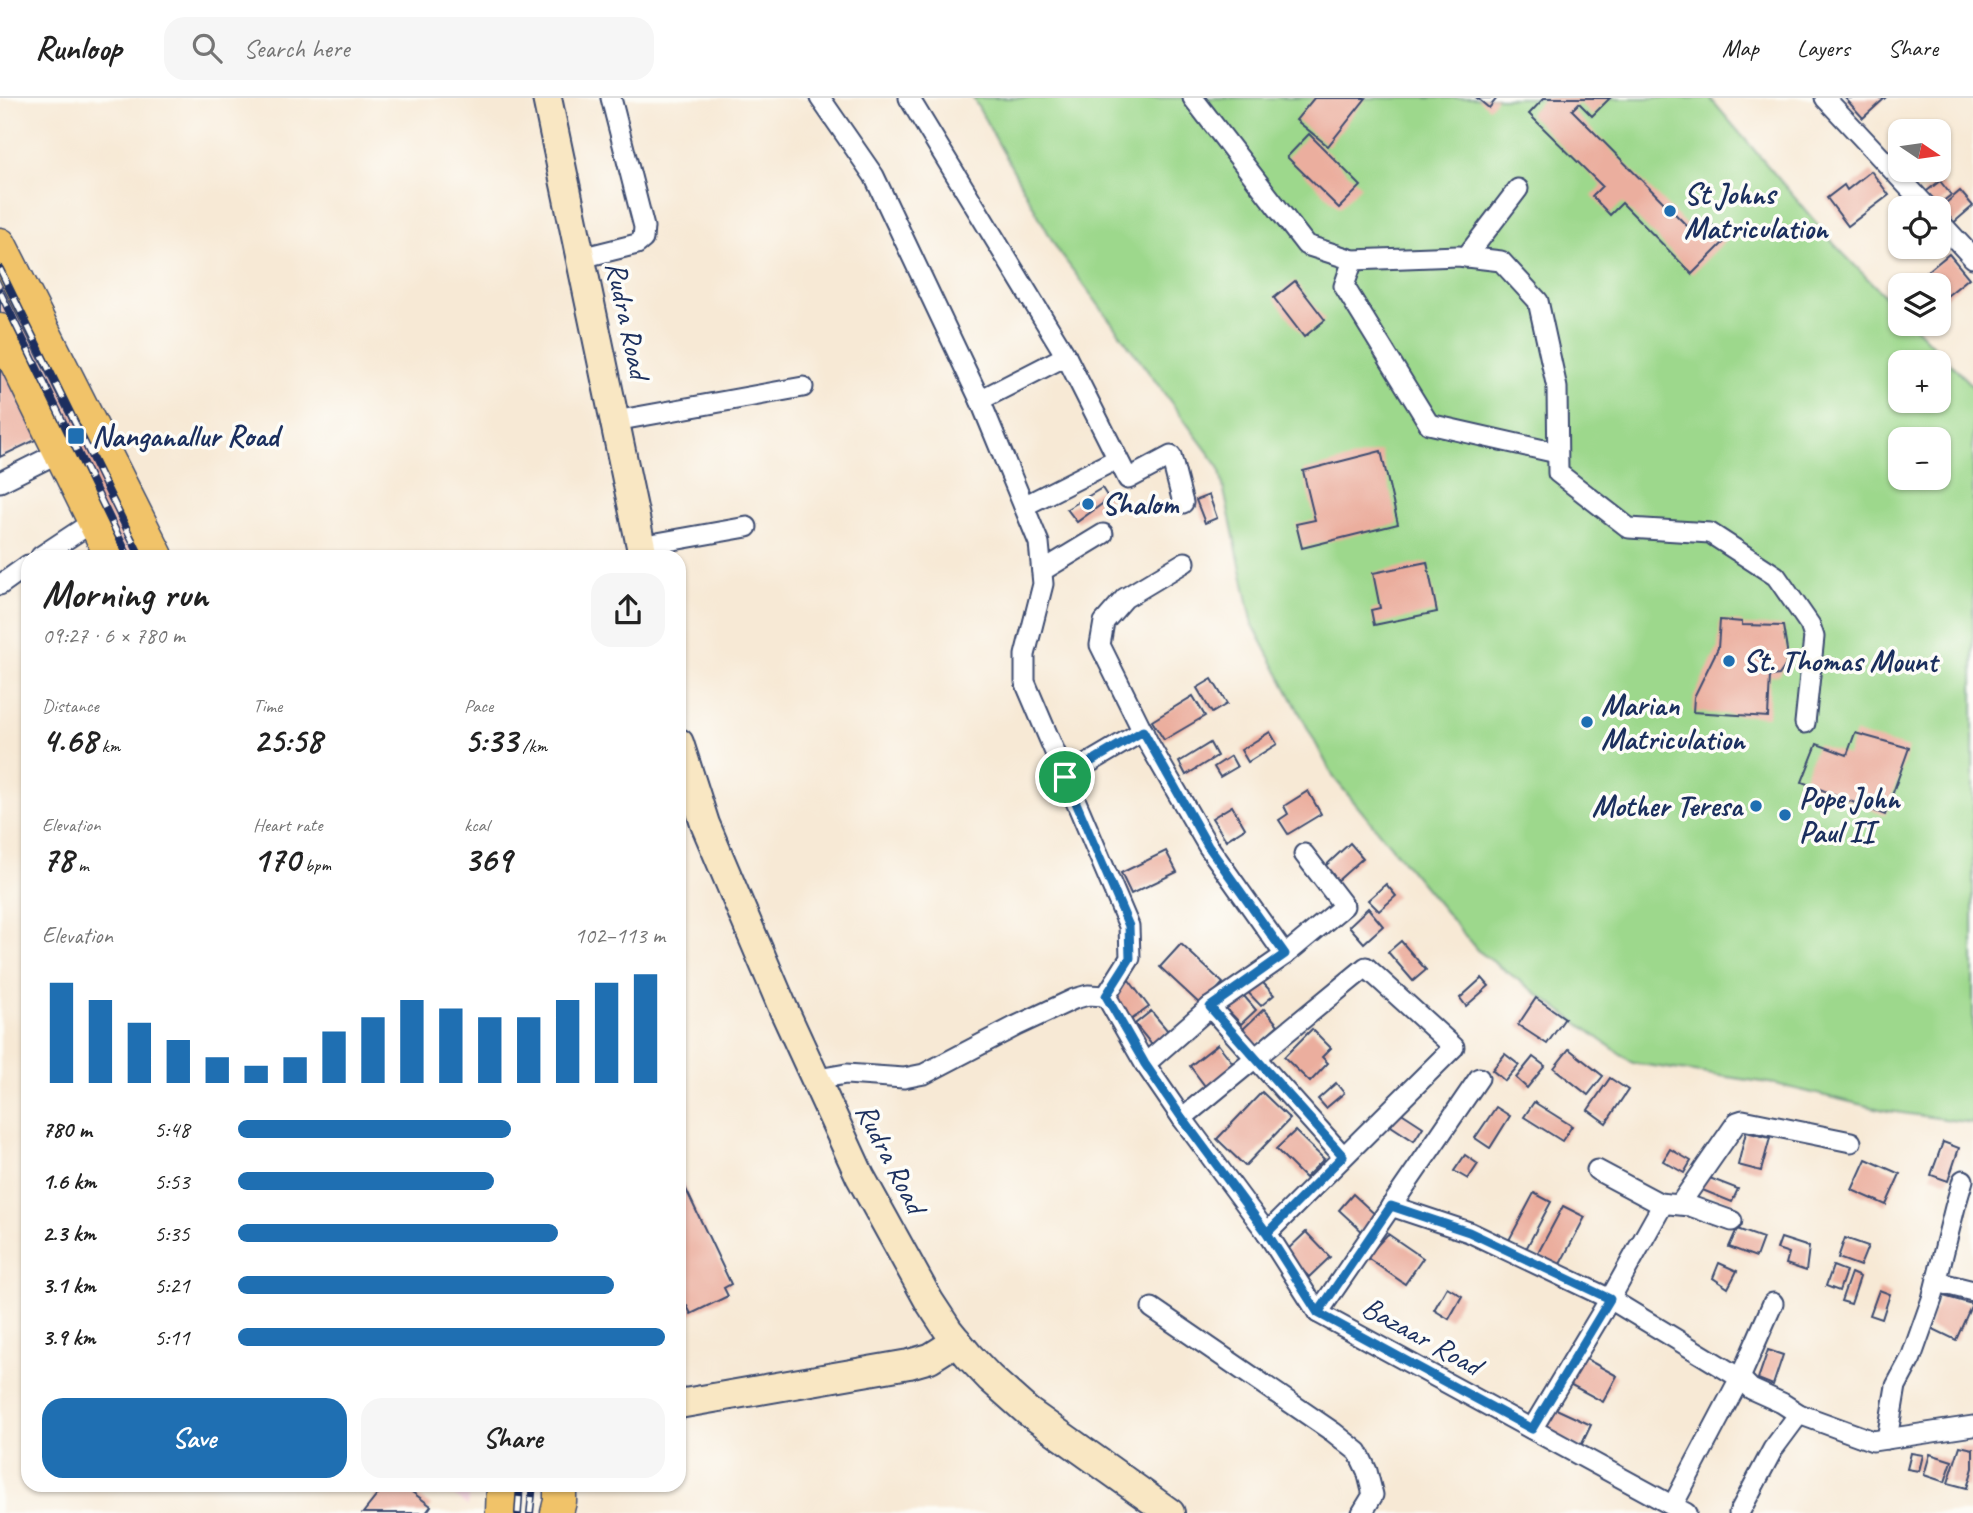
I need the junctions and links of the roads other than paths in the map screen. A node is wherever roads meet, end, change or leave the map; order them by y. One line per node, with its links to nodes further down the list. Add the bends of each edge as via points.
1 (547, 98): 12 (street, Rudra Road)
2 (611, 98): 12 (street, via 644,227 643,239)
3 (821, 98): 18 (street, via 874,176)
4 (909, 98): 16 (street)
5 (1193, 98): 14 (street, via 1306,245)
6 (1825, 98): 8 (street)
7 (1518, 189): 11 (street)
8 (1916, 196)
9 (1951, 234): 13 (street)
10 (0, 244): 31 (main road)
11 (1466, 257): 14 (street); 21 (street, via 1501,261 1538,301 1557,388)
12 (581, 258): 19 (street, Rudra Road)
13 (1973, 258)
14 (1353, 260): 21 (street, via 1344,286 1429,424)
15 (0, 330): 20 (main road)
16 (1066, 356): 18 (street); 22 (street)
17 (803, 387): 19 (street)
18 (980, 400): 25 (street)
19 (615, 421): 32 (street, Rudra Road)
20 (60, 452): 23 (street); 26 (main road)
21 (1558, 453): 38 (street, via 1558,473 1629,528 1710,533 1776,576 1814,636)
22 (1117, 459): 24 (street, via 1128,479 1171,456); 25 (street)
23 (0, 482)
24 (1183, 503)
25 (1024, 506): 36 (street, via 1039,543)
26 (94, 521): 29 (street); 30 (main road)
27 (747, 527): 33 (street)
28 (1103, 534): 36 (street)
29 (50, 550)
30 (108, 550)
31 (154, 550)
32 (642, 550)
33 (646, 550)
34 (1185, 562): 39 (street, via 1125,598 1104,622 1100,645)
35 (21, 570): 37 (street)
36 (1042, 571): 41 (street, via 1043,584 1025,655 1025,682)
37 (0, 584)
38 (1805, 723)
39 (1143, 731): 41 (street); 43 (street, via 1208,846)
40 (686, 765): 49 (street, Rudra Road, via 744,919)
41 (1065, 777): 44 (street, via 1129,926 1130,958)
42 (1304, 854): 43 (street, via 1344,906)
43 (1285, 954): 45 (street)
44 (1106, 996): 47 (street, Bazaar Road); 49 (street, via 1074,999 924,1074 904,1078 846,1074)
45 (1210, 1007): 46 (street); 47 (street)
46 (1254, 1058): 50 (street); 52 (street); 52 (street, via 1366,967 1454,1047)
47 (1145, 1064): 50 (street, Bazaar Road)
48 (1479, 1078): 56 (street)
49 (817, 1083): 65 (street, Rudra Road, via 860,1176 929,1301)
50 (1182, 1118): 58 (street, Bazaar Road)
51 (1851, 1142): 55 (street, via 1737,1122)
52 (1343, 1156): 58 (street)
53 (1597, 1170): 55 (street)
54 (1963, 1180): 59 (street)
55 (1671, 1204): 57 (street); 61 (street)
56 (1391, 1206): 61 (street, via 1469,1232); 64 (street)
57 (1732, 1221)
58 (1267, 1233): 64 (street, Bazaar Road)
59 (1937, 1282): 60 (street); 71 (street, via 1911,1358 1896,1386)
60 (1973, 1291)
61 (1610, 1299): 66 (street); 70 (street)
62 (1773, 1303): 66 (street)
63 (1152, 1308): 78 (street, via 1358,1452 1373,1495)
64 (1318, 1313): 70 (street, Bazaar Road)
65 (957, 1341): 67 (street, via 930,1358 909,1364); 77 (street, Rudra Road, via 1027,1411)
66 (1740, 1378): 68 (street, via 1751,1389); 74 (street)
67 (686, 1403)
68 (1799, 1414): 71 (street, via 1873,1441); 79 (street, via 1773,1449)
69 (1973, 1426): 71 (street)
70 (1532, 1429): 74 (street, Bazaar Road)
71 (1887, 1439)
72 (503, 1492): 75 (main road)
73 (560, 1492): 76 (main road)
74 (1679, 1509)
75 (502, 1513)
76 (557, 1513)
77 (1170, 1513)
78 (1362, 1513)
79 (1739, 1513)

